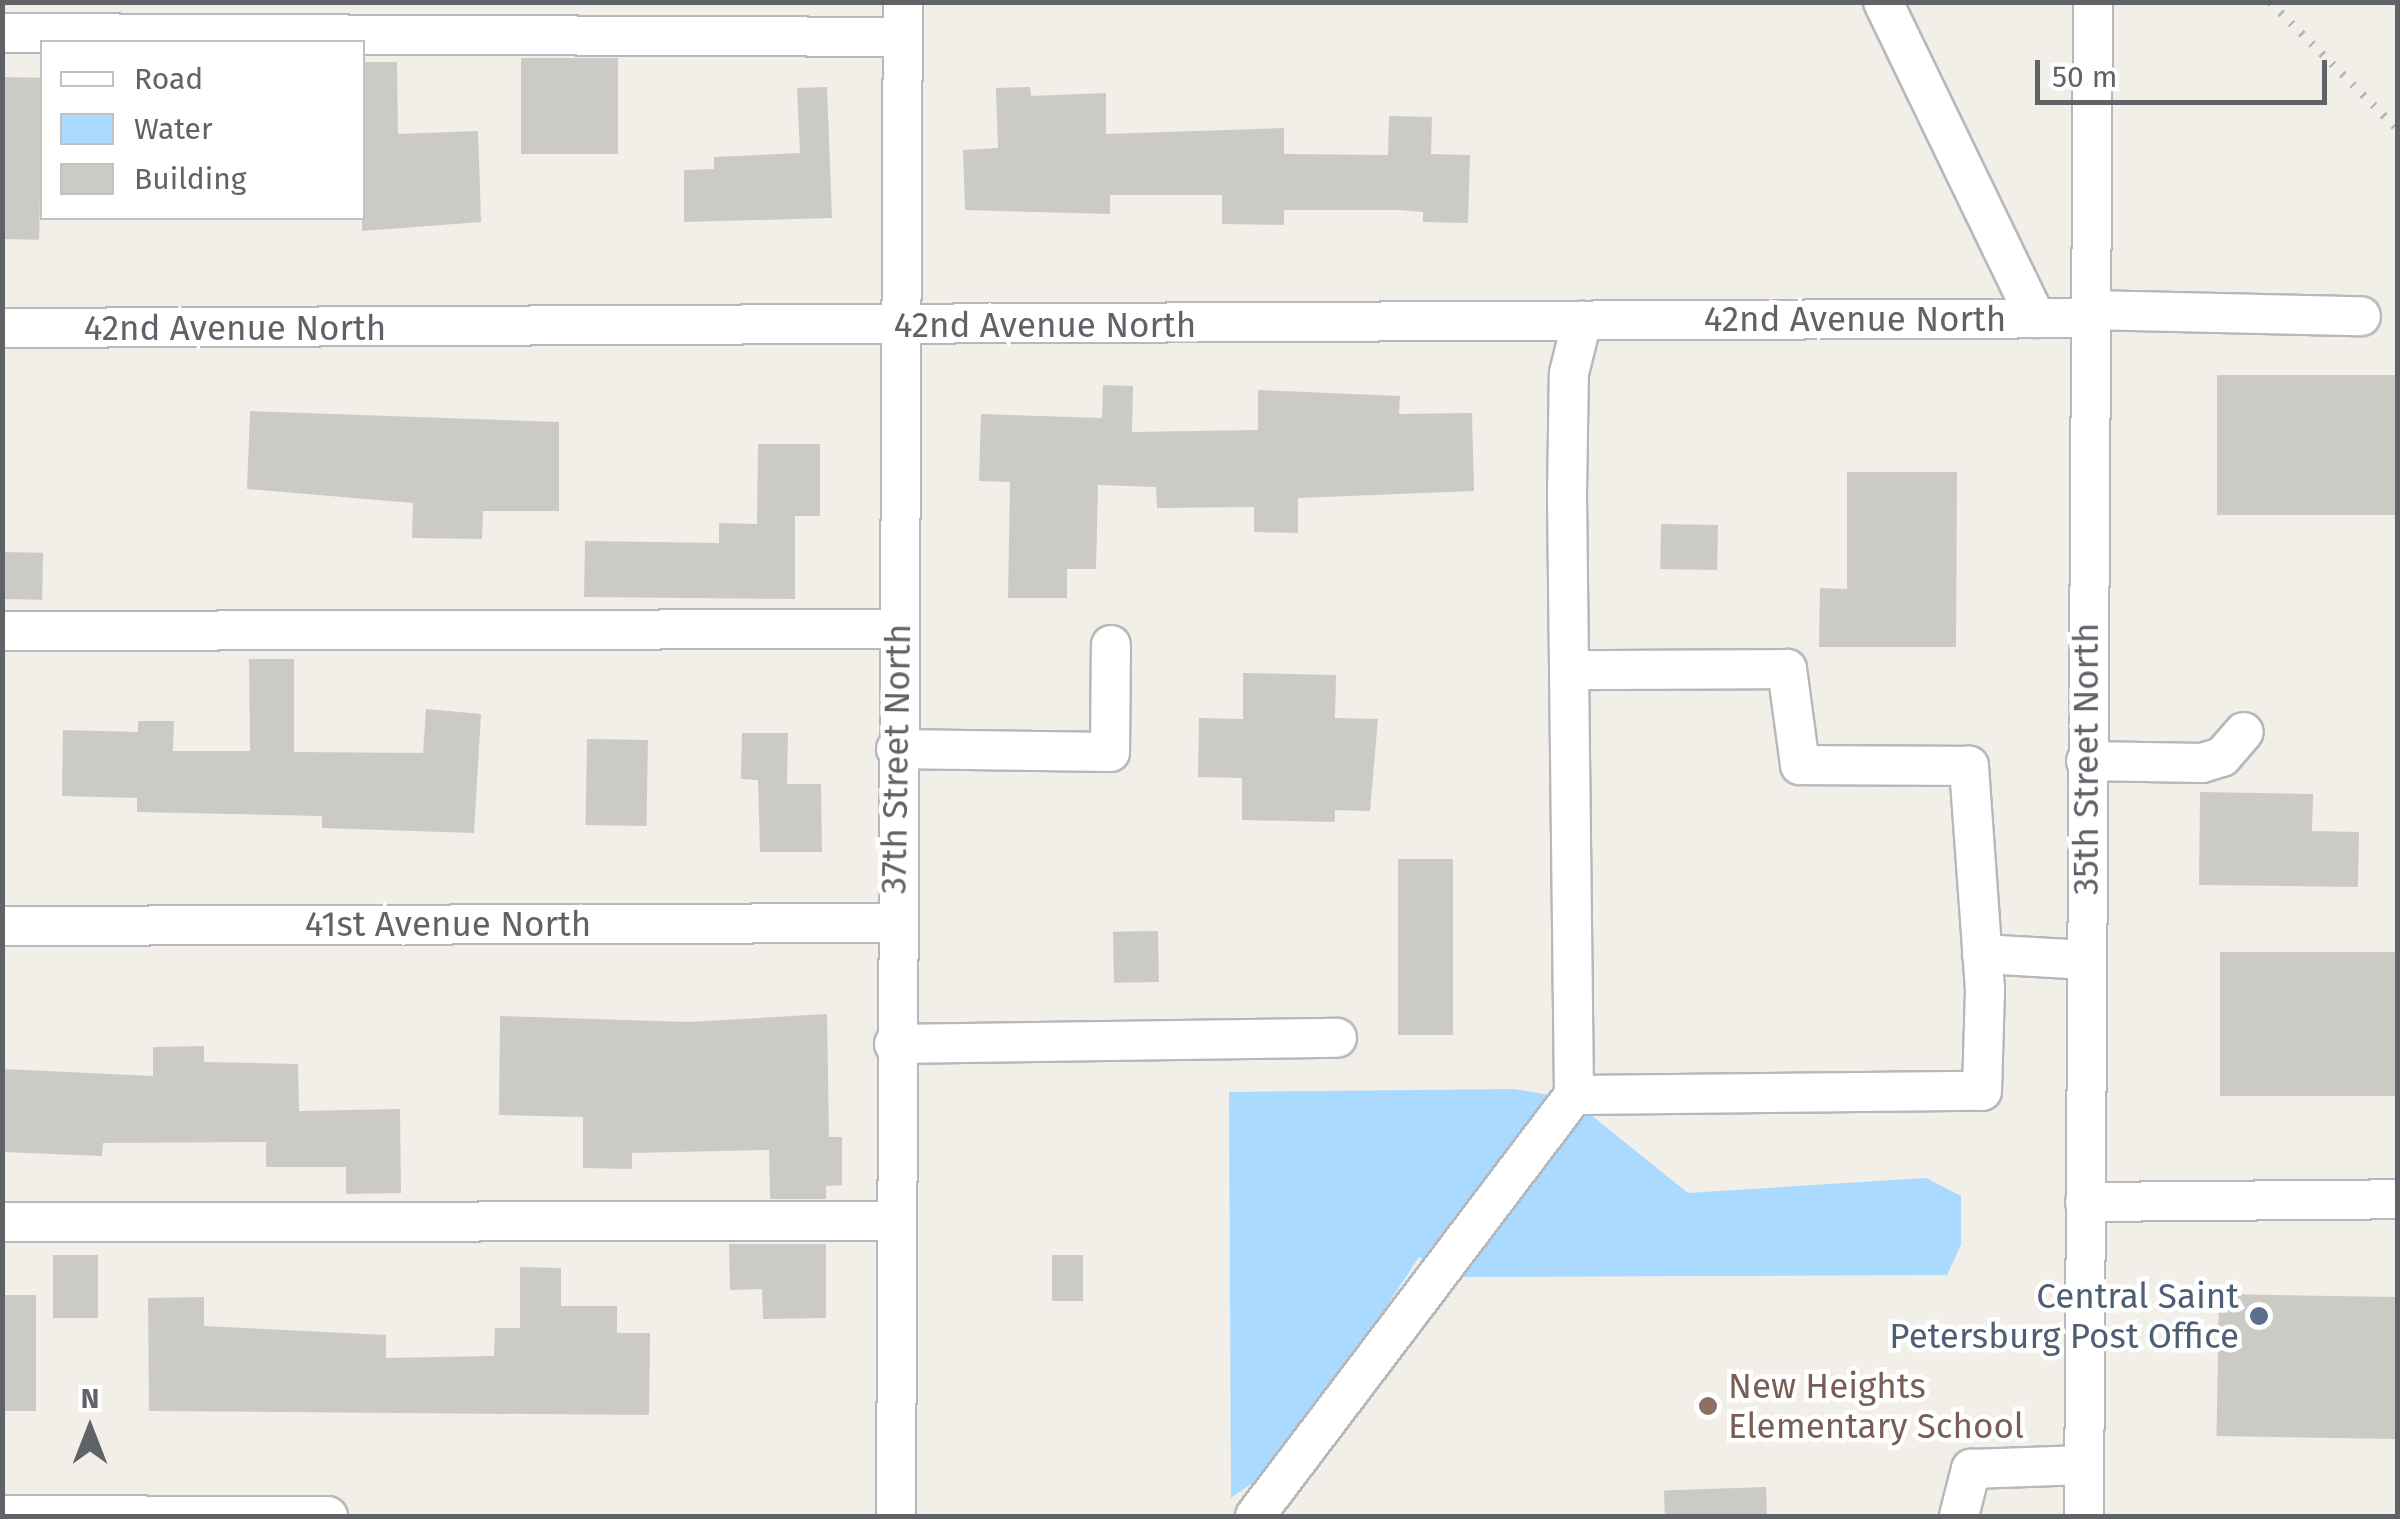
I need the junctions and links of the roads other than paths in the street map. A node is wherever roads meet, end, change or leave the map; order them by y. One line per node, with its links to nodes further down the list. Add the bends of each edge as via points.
1 (1883, 2): 7 (street)
2 (2093, 2): 5 (street, 35th Street North)
3 (903, 20): 4 (street); 9 (street, 37th Street North)
4 (2, 34)
5 (2087, 314): 6 (street, 42nd Avenue North); 7 (street, 42nd Avenue North); 17 (street, 35th Street North)
6 (2361, 316)
7 (2036, 318): 8 (street, 42nd Avenue North)
8 (1582, 321): 9 (street, 42nd Avenue North); 14 (street, via 1569,373)
9 (902, 326): 10 (street, 42nd Avenue North); 11 (street, 37th Street North)
10 (2, 328)
11 (897, 629): 12 (street); 16 (street, 37th Street North)
12 (2, 630)
13 (1112, 645): 16 (street, via 1110,752)
14 (1575, 670): 20 (street, via 1787,669 1800,765 1969,766); 24 (street)
15 (2244, 732): 17 (street, via 2222,757 2202,763)
16 (896, 750): 18 (street, 37th Street North)
17 (2086, 760): 21 (street, 35th Street North)
18 (893, 923): 19 (street, 41st Avenue North); 23 (street, 37th Street North)
19 (2, 926)
20 (1982, 954): 21 (street); 24 (street, via 1982,1091)
21 (2085, 960): 26 (street, 35th Street North)
22 (1336, 1038): 23 (street)
23 (894, 1044): 27 (street, 37th Street North)
24 (1574, 1095): 33 (street)
25 (2398, 1199): 26 (street)
26 (2085, 1202): 29 (street, 35th Street North)
27 (894, 1220): 28 (street); 32 (street, 37th Street North)
28 (2, 1222)
29 (2084, 1465): 34 (street, via 1971,1469); 35 (street, 35th Street North)
30 (2, 1515): 31 (street)
31 (328, 1516)
32 (896, 1516)
33 (1255, 1516)
34 (1958, 1516)
35 (2084, 1516)

